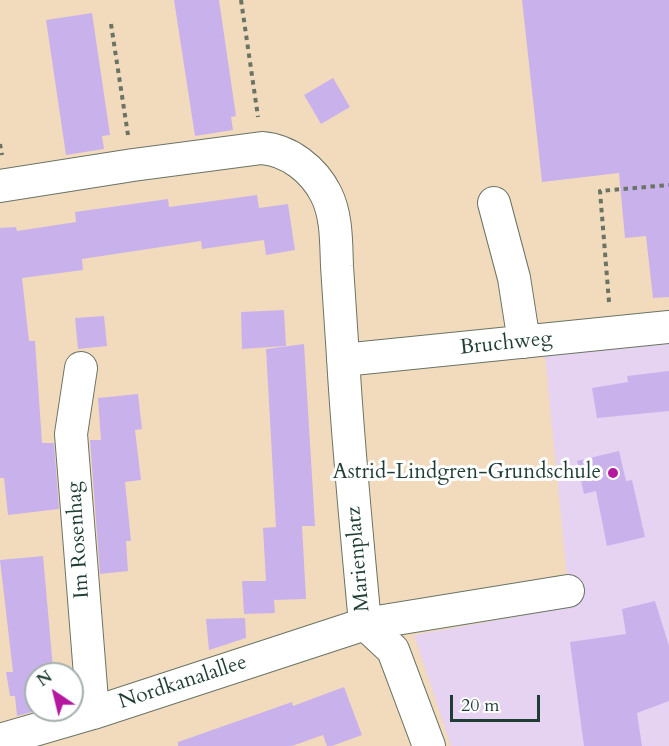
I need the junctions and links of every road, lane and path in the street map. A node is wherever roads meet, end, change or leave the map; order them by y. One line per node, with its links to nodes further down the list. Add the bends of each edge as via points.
1 (241, 0): 3 (path)
2 (111, 24): 4 (path)
3 (262, 148): 4 (street); 11 (street, Marienplatz, via 296,160 320,184 330,204 336,234)
4 (133, 165): 6 (street)
5 (669, 185): 9 (path, via 600,191)
6 (0, 186)
7 (494, 203): 10 (street, via 514,278)
8 (669, 327): 9 (street, Bruchweg)
9 (612, 333): 10 (street, Bruchweg)
10 (524, 342): 11 (street, Bruchweg)
11 (343, 360): 14 (street, Marienplatz)
12 (81, 368): 15 (street, Im Rosenhag, via 71,434)
13 (568, 591): 14 (street, Marienplatz)
14 (364, 624): 15 (street, Nordkanalallee); 18 (street, via 393,650)
15 (93, 713): 16 (street, Nordkanalallee)
16 (37, 738): 17 (street, Nordkanalallee)
17 (0, 740)
18 (429, 746)

